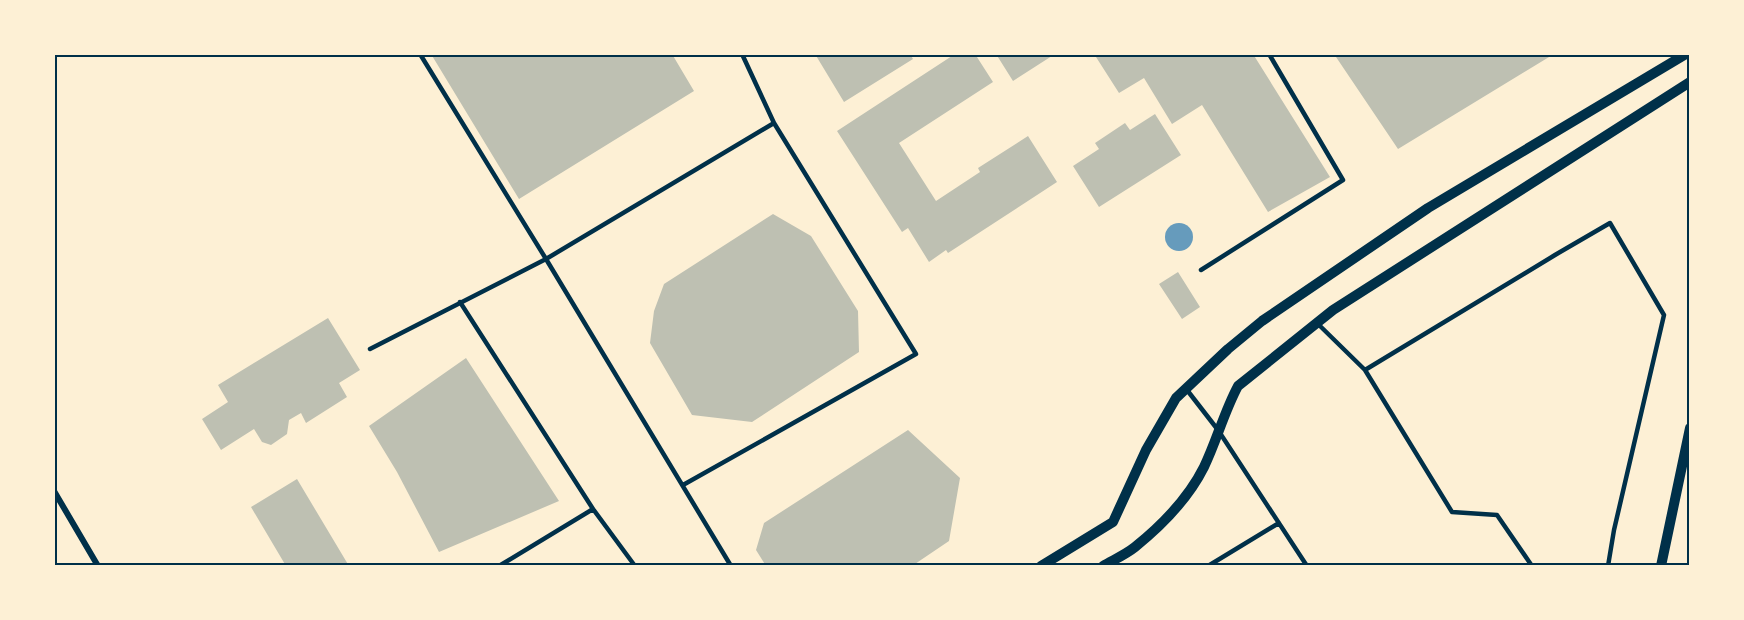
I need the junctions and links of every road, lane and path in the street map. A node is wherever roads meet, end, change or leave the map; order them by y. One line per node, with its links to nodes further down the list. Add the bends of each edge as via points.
1 (420, 54): 7 (lane)
2 (742, 54): 6 (lane)
3 (1269, 54): 8 (lane, via 1342,180)
4 (1686, 54): 13 (street, via 1428,208 1262,321)
5 (1690, 82): 10 (street)
6 (774, 123): 7 (lane); 16 (lane, via 916,354)
7 (546, 259): 9 (lane); 16 (lane)
8 (1201, 270)
9 (460, 302): 11 (lane); 18 (lane)
10 (1316, 322): 12 (lane); 15 (street, via 1238,386)
11 (370, 348)
12 (1365, 370): 28 (lane, via 1452,512 1497,515); 29 (lane, via 1610,223 1664,315)
13 (1186, 388): 15 (lane); 24 (street, via 1159,426 1113,522)
14 (1690, 428): 30 (street)
15 (1218, 430): 19 (lane); 25 (street, via 1192,488 1133,549)
16 (683, 485): 23 (lane)
17 (54, 491): 20 (street)
18 (593, 509): 21 (lane); 22 (lane)
19 (1279, 523): 26 (lane); 27 (lane)
20 (98, 566)
21 (499, 566)
22 (635, 566)
23 (731, 566)
24 (1041, 566)
25 (1103, 566)
26 (1208, 566)
27 (1307, 566)
28 (1532, 566)
29 (1608, 566)
30 (1661, 566)

